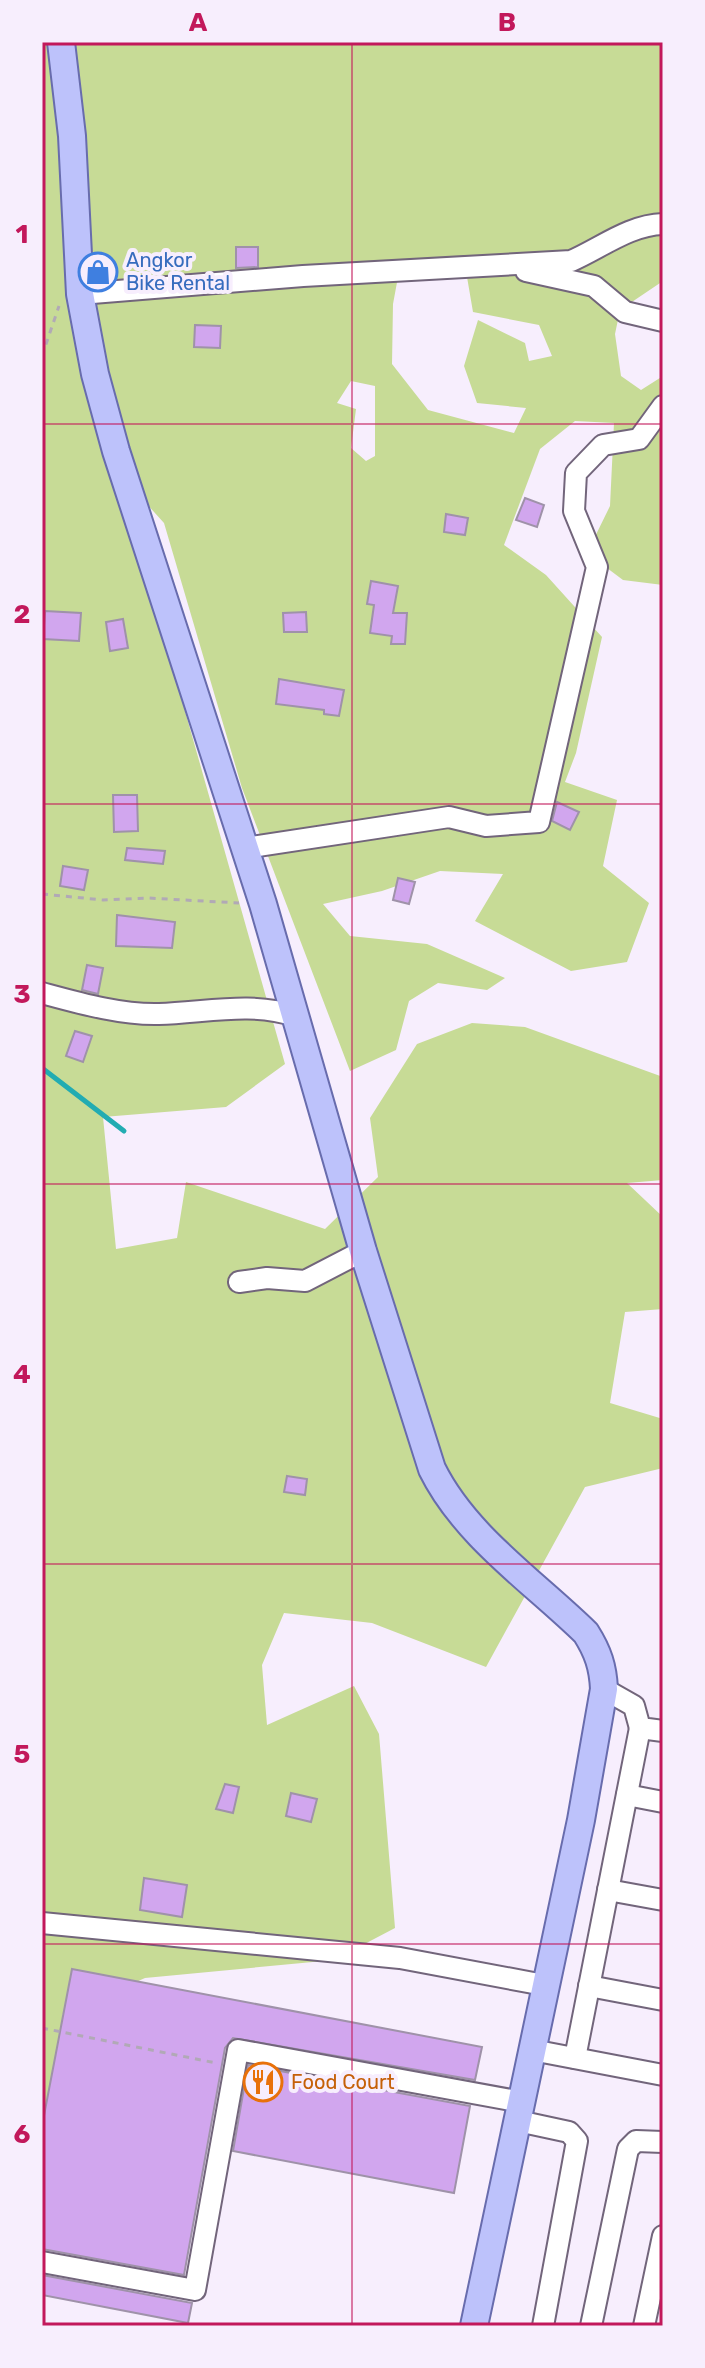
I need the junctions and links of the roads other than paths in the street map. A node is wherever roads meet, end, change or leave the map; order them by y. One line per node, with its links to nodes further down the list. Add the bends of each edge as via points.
1 (61, 42): 4 (main road)
2 (663, 224): 3 (street, via 633,228 571,261)
3 (519, 267): 4 (street, via 303,276); 5 (street, via 534,275 594,286 625,312)
4 (80, 294): 7 (main road, via 116,451)
5 (663, 321)
6 (663, 406): 7 (street, via 639,439 603,445 576,473 574,511 597,567 539,822 486,826 449,817)
7 (245, 848): 9 (main road)
8 (42, 993): 9 (street, via 156,1014 261,1008)
9 (295, 1016): 10 (main road)
10 (363, 1251): 11 (street, via 305,1281); 12 (main road, via 443,1492 465,1520 586,1633 599,1654)
11 (239, 1282)
12 (604, 1689): 13 (street, via 634,1706); 20 (main road)
13 (640, 1728): 14 (street); 15 (street)
14 (663, 1731)
15 (627, 1795): 16 (street); 17 (street)
16 (663, 1802)
17 (608, 1890): 18 (street); 21 (street)
18 (663, 1900)
19 (42, 1923): 20 (street, via 400,1958)
20 (544, 1985): 23 (main road)
21 (589, 1986): 22 (street); 24 (street)
22 (663, 2000)
23 (532, 2050): 24 (street); 26 (main road)
24 (575, 2058): 25 (street)
25 (663, 2075)
26 (520, 2112): 29 (street, via 238,2050 195,2290); 30 (main road); 31 (street, via 569,2132 577,2141)
27 (663, 2142): 32 (street, via 636,2141 628,2149)
28 (663, 2236): 33 (street)
29 (42, 2262)
30 (474, 2326)
31 (543, 2326)
32 (591, 2326)
33 (644, 2326)

